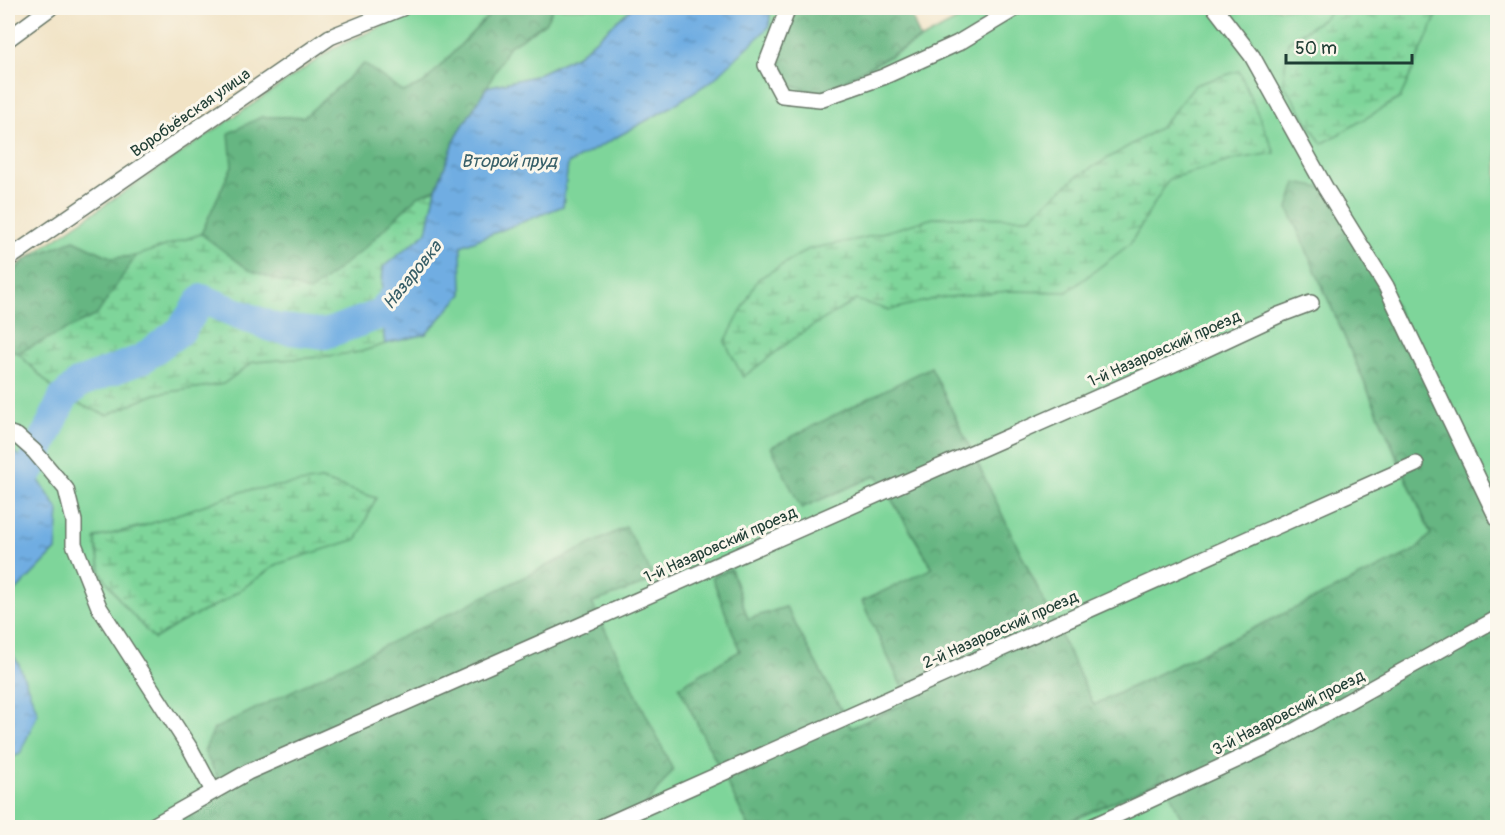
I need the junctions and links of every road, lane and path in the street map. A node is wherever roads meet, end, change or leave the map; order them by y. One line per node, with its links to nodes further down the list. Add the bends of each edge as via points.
1 (50, 8): 6 (street)
2 (402, 8): 7 (street, Воробьёвская улица, via 330,37)
3 (788, 8): 4 (street, via 766,65 782,95 820,99 883,77 958,43)
4 (1016, 8)
5 (1215, 8): 11 (street, via 1252,56 1326,189 1386,286)
6 (8, 39)
7 (8, 260)
8 (1311, 303): 13 (street, 1-й Назаровский проезд, via 248,772)
9 (8, 433): 13 (street, via 34,450 66,489 74,521 74,544 99,607)
10 (1416, 464): 15 (street, 2-й Назаровский проезд)
11 (1497, 520)
12 (1497, 618): 16 (street, 3-й Назаровский проезд, via 1272,744)
13 (213, 791): 14 (street, 1-й Назаровский проезд)
14 (149, 828)
15 (599, 828)
16 (1089, 828)

